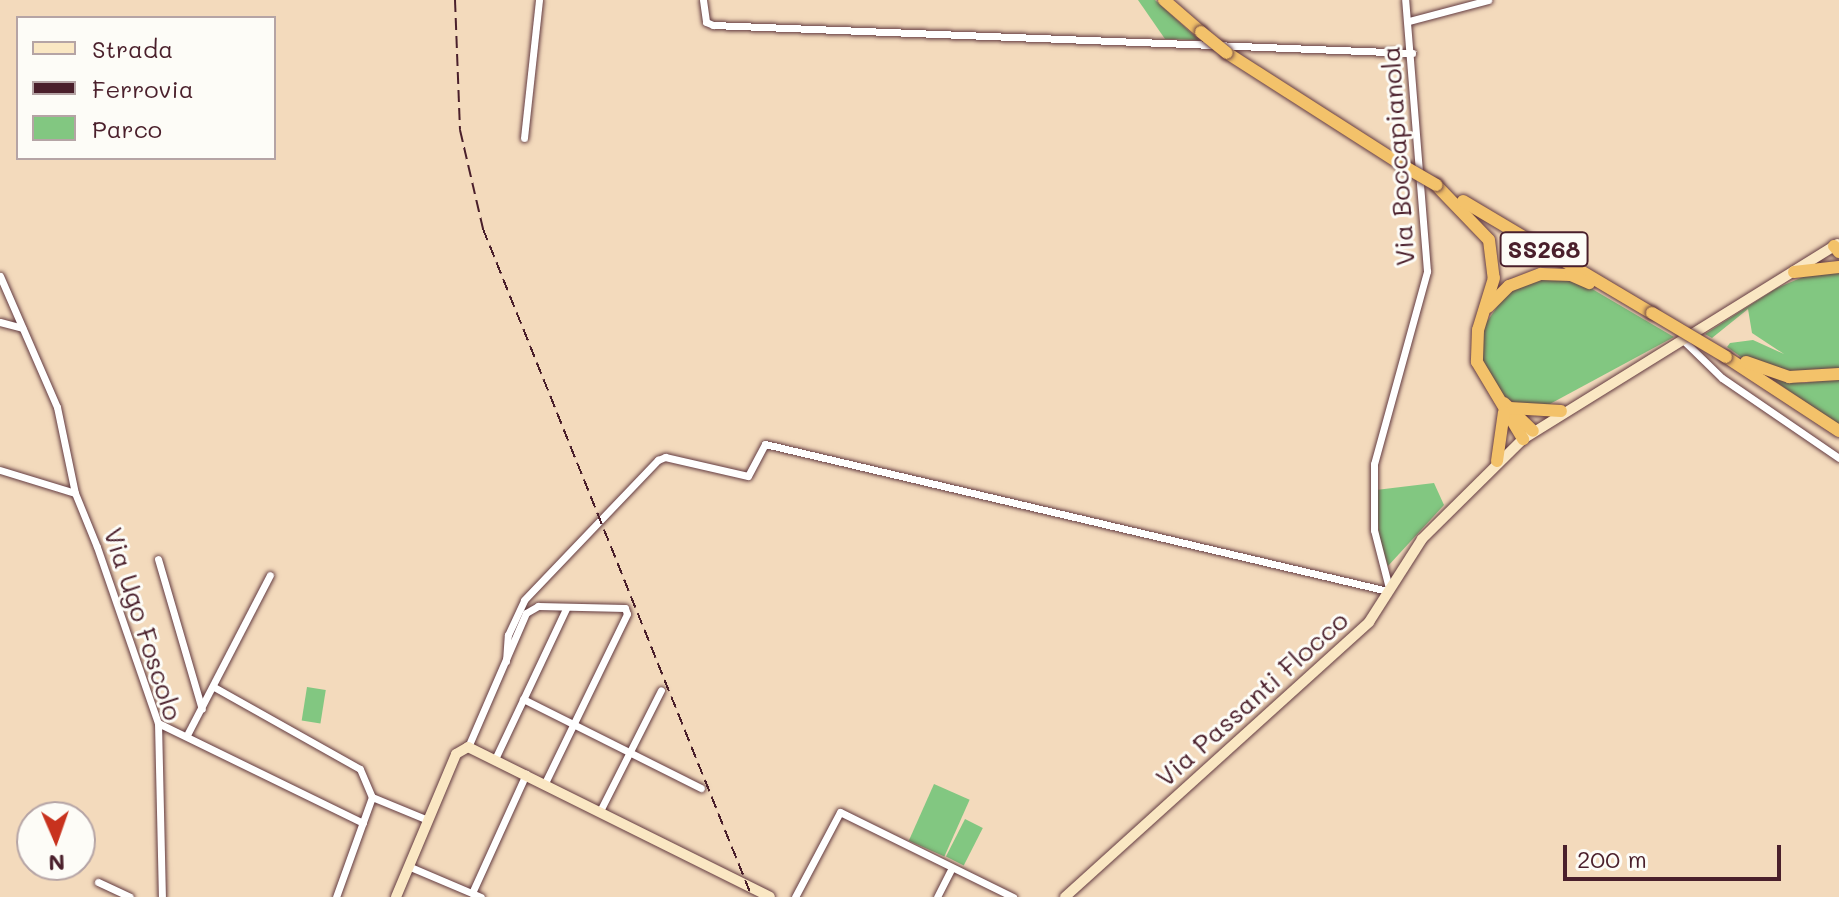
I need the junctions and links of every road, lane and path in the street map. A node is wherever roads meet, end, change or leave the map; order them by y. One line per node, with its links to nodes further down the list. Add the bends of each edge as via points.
1 (539, 0): 8 (street)
2 (703, 0): 7 (street, via 706,22 713,25)
3 (1164, 0): 9 (highway, SS268, bridge, via 1227,53)
4 (1405, 0): 6 (street, Via Boccapianola)
5 (1488, 0): 6 (street)
6 (1409, 21): 7 (street, Via Boccapianola)
7 (1412, 53): 31 (street, Via Boccapianola, via 1427,271 1374,464 1374,530)
8 (524, 138)
9 (1436, 185): 14 (highway, via 1489,240 1494,278); 15 (highway, SS268)
10 (1837, 247): 12 (main road, Via Passanti Flocco)
11 (1839, 267): 12 (highway)
12 (1794, 272): 18 (main road, Via Passanti Flocco)
13 (0, 276): 17 (street, Via Ugo Foscolo)
14 (1486, 309): 15 (highway, via 1523,279 1556,273); 21 (highway, via 1478,330 1477,362)
15 (1652, 313): 19 (highway, SS268, bridge)
16 (0, 322): 17 (street)
17 (22, 328): 28 (street, Via Ugo Foscolo, via 57,407)
18 (1683, 340): 22 (main road, Via Passanti Flocco); 25 (street, via 1722,378)
19 (1726, 357): 20 (highway, via 1789,377); 23 (highway, SS268)
20 (1839, 374)
21 (1507, 410): 22 (highway); 24 (highway); 26 (highway)
22 (1561, 411): 24 (main road, Via Passanti Flocco)
23 (1839, 431)
24 (1528, 435): 26 (main road, Via Passanti Flocco)
25 (1839, 458)
26 (1497, 461): 31 (main road, Via Passanti Flocco, via 1422,539)
27 (0, 470): 28 (street)
28 (75, 493): 38 (street, Via Ugo Foscolo)
29 (158, 559): 37 (street)
30 (270, 575): 34 (street)
31 (1389, 589): 33 (street, via 765,444 748,476 665,457 658,460 524,600 508,635); 66 (main road, Via Passanti Flocco, via 1360,631)
32 (567, 607): 33 (street, via 531,609); 36 (street); 39 (street, via 625,608 627,614)
33 (506, 661): 41 (street)
34 (214, 687): 37 (street); 47 (street, via 356,762)
35 (661, 690): 42 (street)
36 (523, 699): 39 (street); 43 (street)
37 (202, 709): 40 (street)
38 (158, 723): 40 (street); 57 (street, Via Ugo Foscolo)
39 (573, 724): 42 (street); 45 (street)
40 (187, 735): 50 (street)
41 (468, 747): 43 (main road); 49 (main road, via 456,754)
42 (630, 751): 46 (street); 48 (street)
43 (495, 759): 44 (main road)
44 (526, 774): 45 (main road); 55 (street)
45 (545, 783): 48 (main road)
46 (701, 788)
47 (372, 797): 49 (street); 50 (street)
48 (601, 809): 54 (main road)
49 (428, 820): 51 (main road)
50 (363, 823): 58 (street)
51 (408, 866): 55 (street); 59 (main road)
52 (950, 871): 64 (street)
53 (98, 882): 56 (street)
54 (742, 882): 61 (street); 62 (main road)
55 (472, 893): 60 (street)
56 (130, 897)
57 (162, 897)
58 (336, 897)
59 (396, 897)
60 (481, 897)
61 (747, 897)
62 (770, 897)
63 (795, 897): 65 (street, via 840,812)
64 (937, 897)
65 (1013, 897)
66 (1065, 897)

